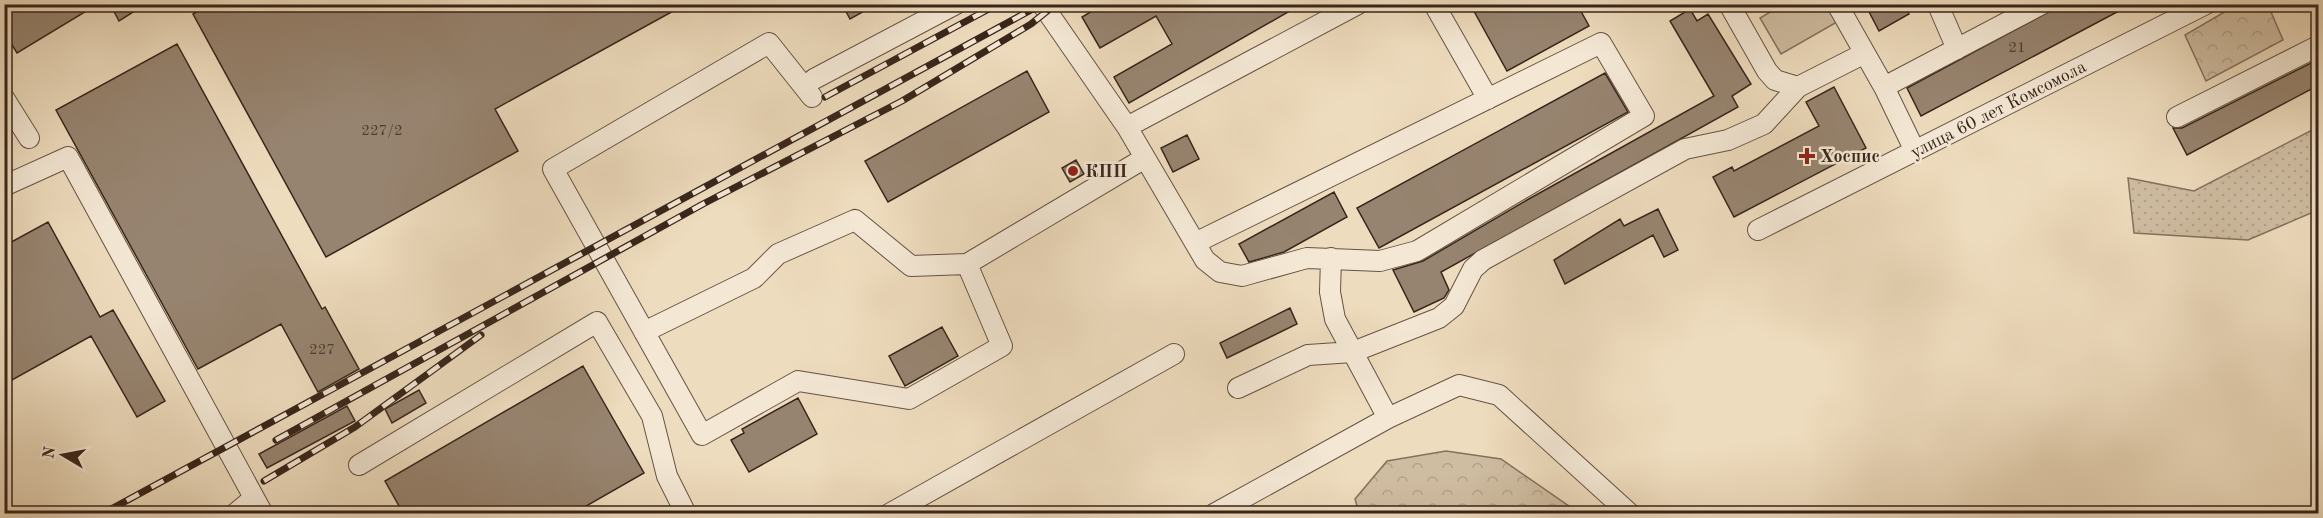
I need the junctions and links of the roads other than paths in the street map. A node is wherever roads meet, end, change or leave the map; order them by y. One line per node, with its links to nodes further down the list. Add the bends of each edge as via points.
1 (956, 4): 27 (street, via 813,88 769,44 553,169)
2 (1042, 4): 18 (street)
3 (1358, 4): 18 (street)
4 (1434, 4): 16 (street)
5 (1729, 4): 13 (street, via 1767,71 1775,80)
6 (1837, 4): 12 (street)
7 (2042, 4): 11 (street)
8 (2202, 5): 20 (street, улица 60 лет Комсомола)
9 (1938, 6): 11 (street)
10 (2319, 46): 17 (street)
11 (1957, 50): 14 (street)
12 (1863, 54): 13 (street); 14 (street)
13 (1798, 87): 28 (street, via 1764,124 1728,140 1685,149 1483,260 1473,269 1454,306 1439,318)
14 (1884, 87): 20 (street)
15 (4, 98): 19 (street)
16 (1488, 99): 24 (street); 25 (street, via 1601,43 1644,116 1417,251 1380,261)
17 (2177, 117)
18 (1127, 127): 21 (street)
19 (29, 138)
20 (1915, 151): 23 (street, улица 60 лет Комсомола)
21 (1145, 158): 24 (street); 26 (street)
22 (4, 186): 33 (street, via 68,157)
23 (1758, 230)
24 (1195, 243): 25 (street, via 1211,266 1234,276 1307,258)
25 (1331, 258): 28 (street, via 1330,292 1335,319)
26 (967, 264): 27 (street, via 911,266 855,220 778,254 754,278); 27 (street, via 1002,346 909,399 798,381 702,435)
27 (644, 332)
28 (1353, 352): 30 (street, via 1308,355); 31 (street)
29 (1174, 354): 36 (street)
30 (1238, 388)
31 (1388, 418): 37 (street); 38 (street, via 1459,385 1499,395)
32 (359, 465): 35 (street, via 597,322 652,416 667,476)
33 (259, 506): 34 (street)
34 (235, 513)
35 (686, 513)
36 (889, 513)
37 (1214, 513)
38 (1629, 513)

